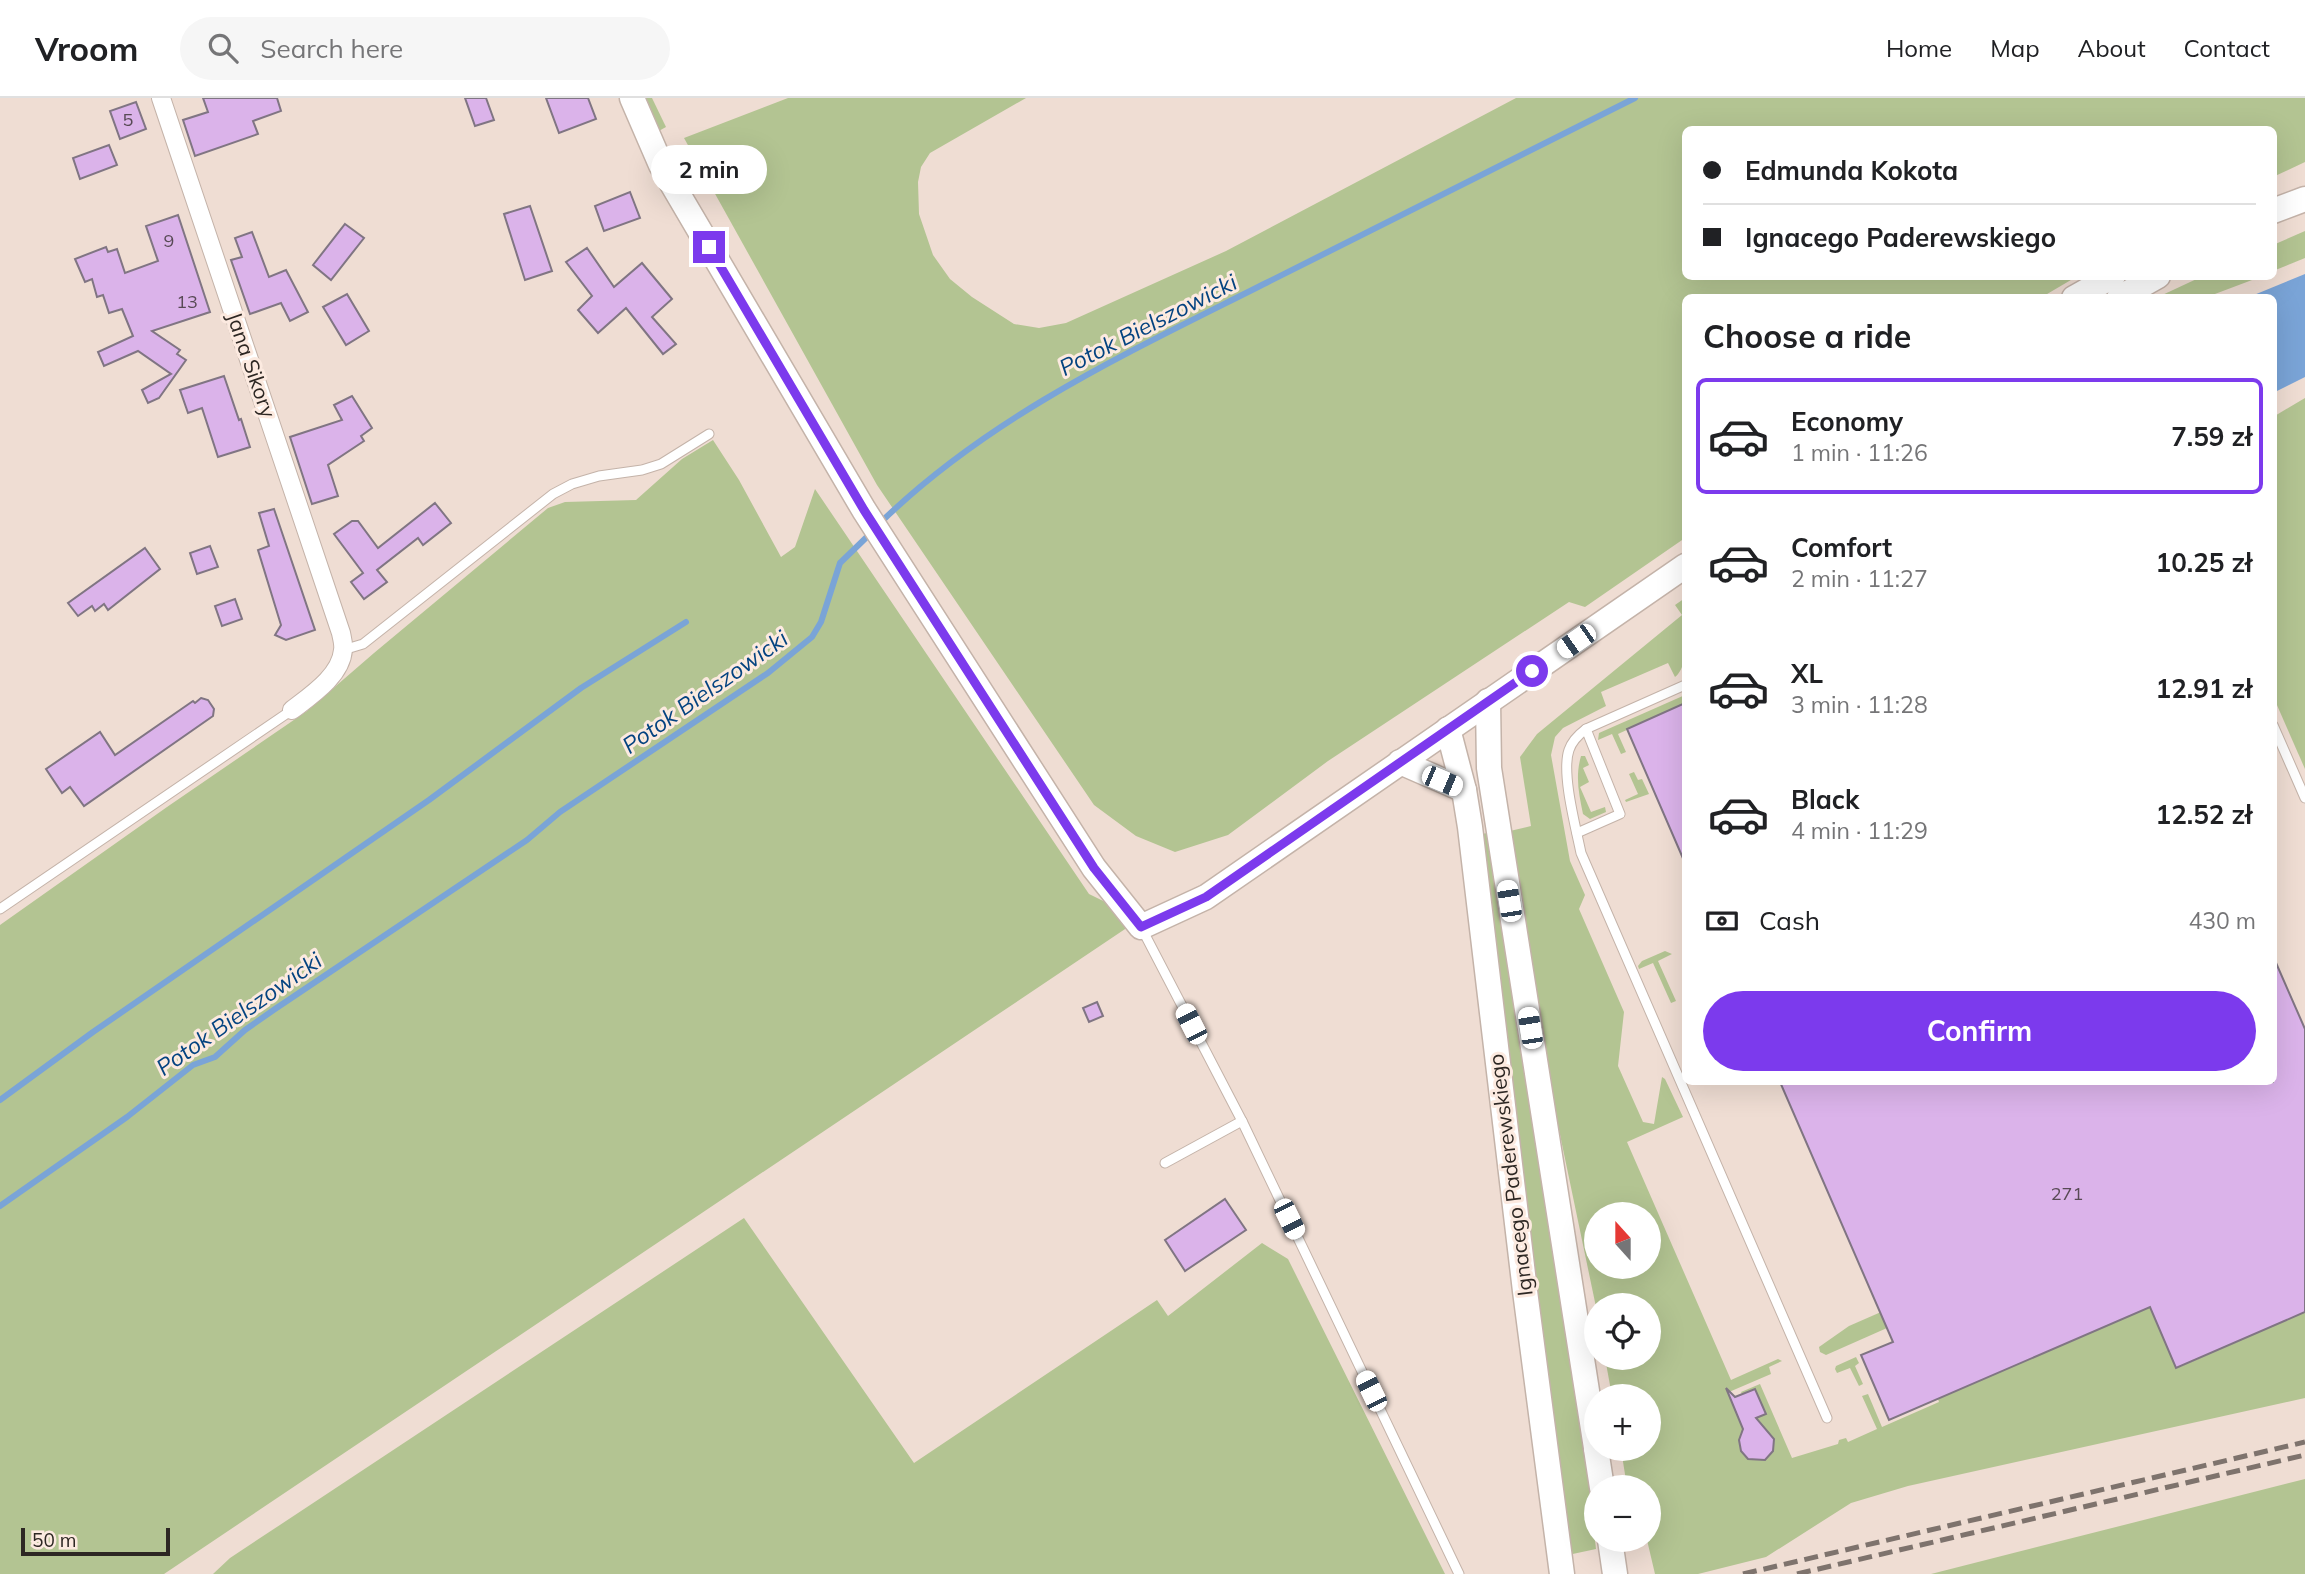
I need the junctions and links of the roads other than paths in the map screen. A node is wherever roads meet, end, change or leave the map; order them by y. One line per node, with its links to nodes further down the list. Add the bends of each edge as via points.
1 (161, 98): 11 (street, Jana Sikory)
2 (632, 98): 26 (main road, via 667,177 864,510 1094,868)
3 (2305, 199): 4 (main road)
4 (2277, 210)
5 (2106, 280): 7 (main road)
6 (2151, 280): 8 (main road)
7 (2081, 294)
8 (2126, 294)
9 (709, 434): 11 (lane, via 661,464 599,476 553,494 363,644)
10 (1682, 568): 13 (main road)
11 (342, 641): 14 (street, via 339,663 321,688)
12 (1682, 686): 16 (lane)
13 (1489, 701): 15 (main road); 21 (main road, Ignacego Paderewskiego)
14 (292, 710): 25 (lane)
15 (1448, 729): 20 (main road); 21 (main road); 22 (main road, Ignacego Paderewskiego)
16 (1586, 729): 24 (lane, via 1573,741 1566,762); 24 (lane, via 1620,814)
17 (2277, 734): 18 (lane)
18 (2286, 754): 19 (lane); 23 (lane)
19 (2277, 757)
20 (1400, 762): 22 (main road); 26 (main road, via 1206,897)
21 (1489, 768): 29 (main road, Ignacego Paderewskiego)
22 (1464, 790): 32 (main road, Ignacego Paderewskiego)
23 (2305, 798)
24 (1577, 833): 30 (lane, via 1584,864)
25 (0, 909)
26 (1141, 927): 27 (lane)
27 (1241, 1121): 28 (lane); 33 (lane)
28 (1166, 1163)
29 (1586, 1384)
30 (1827, 1418)
31 (1612, 1552): 34 (main road)
32 (1561, 1567)
33 (1459, 1574)
34 (1615, 1574)

